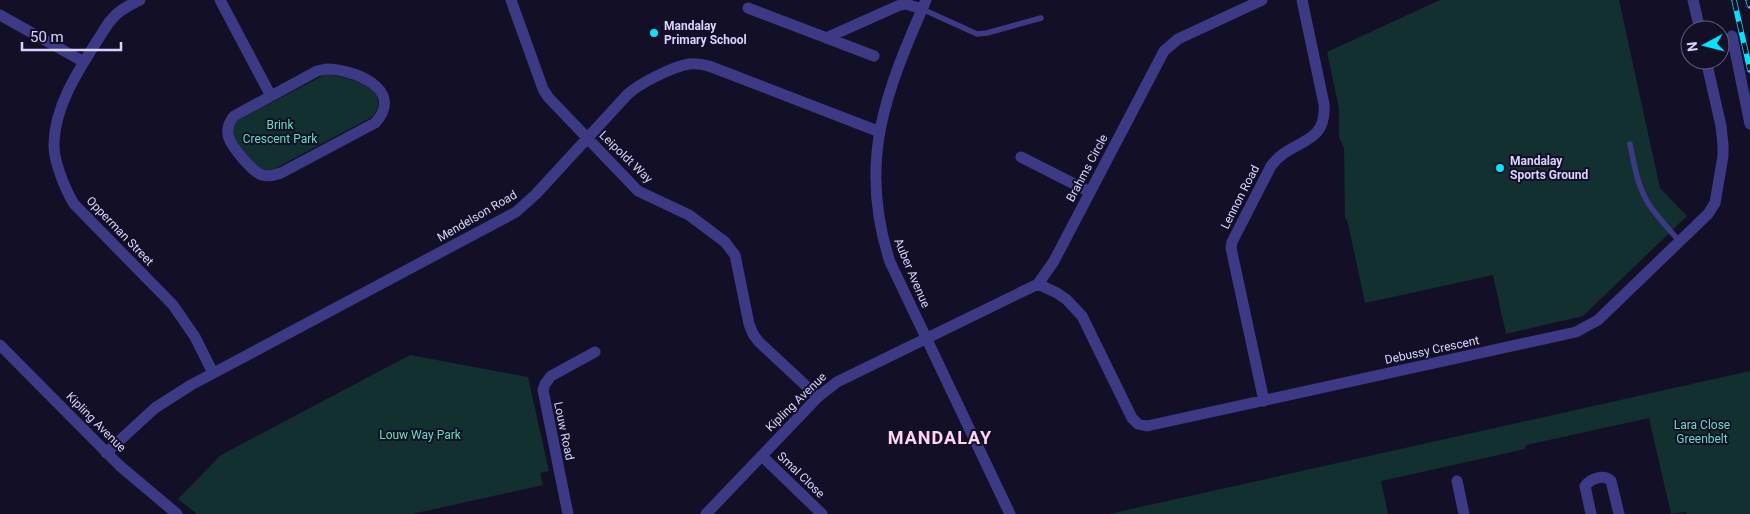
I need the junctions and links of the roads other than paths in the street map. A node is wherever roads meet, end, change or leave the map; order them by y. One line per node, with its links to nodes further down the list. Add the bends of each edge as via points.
1 (140, 0): 15 (street, Opperman Street, via 110,20)
2 (220, 0): 17 (street)
3 (510, 0): 20 (street, Leipoldt Way, via 546,93)
4 (1262, 0): 23 (street, Brahms Circle, via 1169,45)
5 (1302, 0): 31 (street, Lennon Road, via 1324,104 1324,121 1317,132 1280,155 1271,166 1231,248)
6 (1693, 0): 11 (street)
7 (924, 5): 10 (lane, via 977,34); 13 (street, via 900,5); 19 (street, Auber Avenue, via 898,66)
8 (748, 8): 13 (street)
9 (0, 15): 15 (street)
10 (1041, 18)
11 (1698, 20)
12 (1732, 36): 18 (street)
13 (826, 38): 14 (street)
14 (874, 56)
15 (84, 62): 29 (street, Opperman Street, via 63,104 54,137 55,154 69,196 84,216 173,305 195,337)
16 (1708, 70): 24 (street, Debussy Crescent, via 1723,145 1719,186 1711,209)
17 (271, 96): 17 (street, via 318,71 330,69 373,82 382,92 384,106 375,122 281,173 268,176 256,172 232,146 227,128 234,116)
18 (1750, 124)
19 (880, 132): 20 (street, Mendelson Road, via 696,63 680,66 635,87); 26 (street, Auber Avenue, via 875,182 879,224 890,262)
20 (586, 139): 29 (street, Mendelson Road, via 516,212); 30 (street, Leipoldt Way, via 638,191 689,215 725,242 735,255 753,334)
21 (1630, 144): 24 (lane, via 1645,197)
22 (1021, 157): 23 (street)
23 (1090, 192): 25 (street, Brahms Circle, via 1054,261)
24 (1680, 242): 31 (street, Debussy Crescent, via 1598,320 1582,329)
25 (1038, 284): 26 (street, Brahms Circle); 31 (street, Debussy Crescent, via 1067,300 1082,316 1132,418 1138,424 1151,426)
26 (927, 339): 30 (street, Kipling Avenue, via 848,376); 39 (street, Auber Avenue)
27 (0, 345): 32 (street, Kipling Avenue)
28 (595, 352): 36 (street, Louw Road, via 551,376 543,390)
29 (213, 373): 32 (street, Mendelson Road, via 155,408)
30 (818, 398): 33 (street, Kipling Avenue)
31 (1264, 401)
32 (106, 453): 35 (street, Kipling Avenue)
33 (762, 456): 37 (street, Kipling Avenue); 38 (street, Smal Close)
34 (1457, 480): 40 (street)
35 (177, 514)
36 (568, 514)
37 (706, 514)
38 (822, 514)
39 (1010, 514)
40 (1464, 514)
41 (1591, 514): 42 (street, via 1585,486 1590,480 1603,477 1611,481)
42 (1619, 514)

